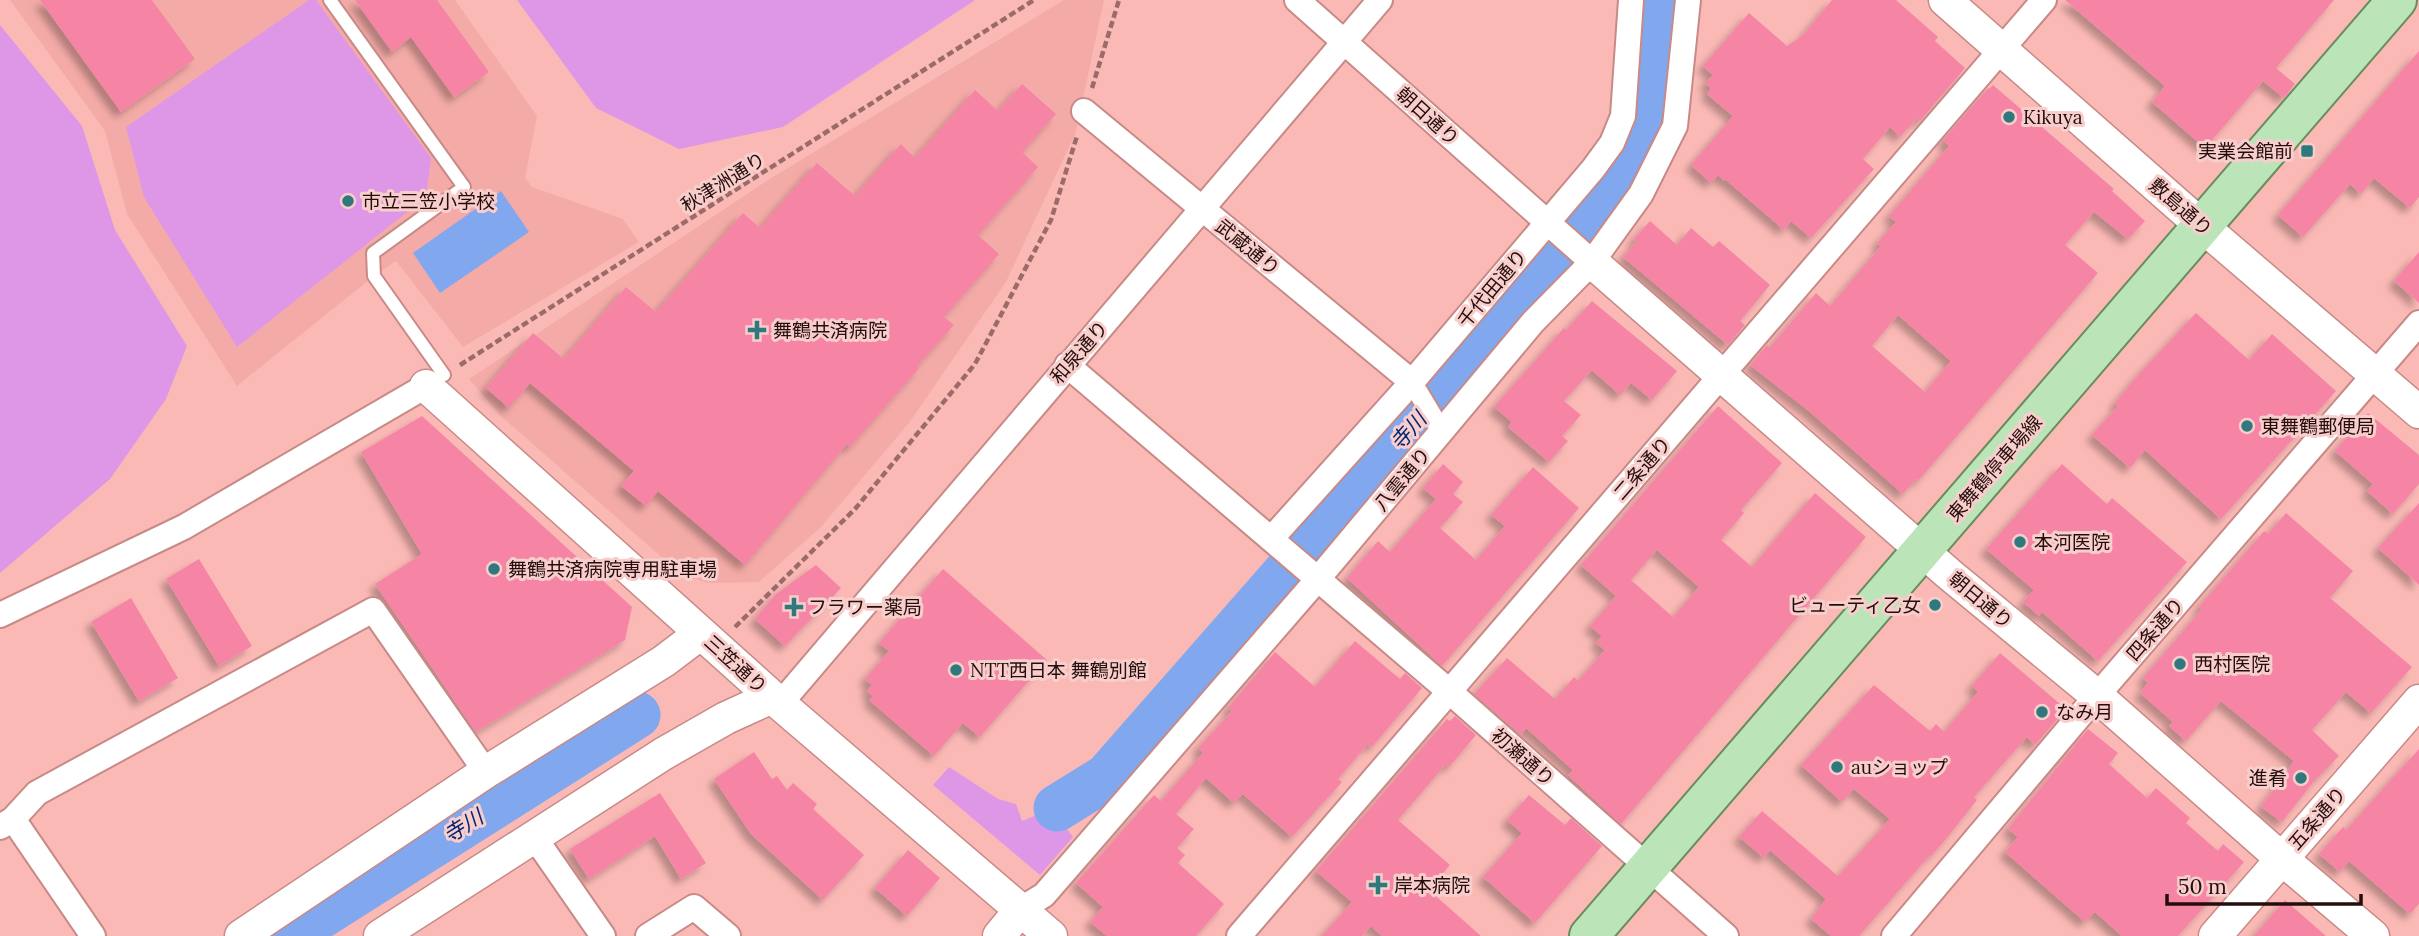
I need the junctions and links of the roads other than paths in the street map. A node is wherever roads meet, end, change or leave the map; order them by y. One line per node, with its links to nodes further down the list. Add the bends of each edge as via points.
1 (330, 0): 20 (lane, via 464,187 373,253 374,276)
2 (1297, 0): 9 (street, 朝日通り)
3 (1380, 0): 9 (street, 和泉通り)
4 (1631, 0): 14 (street, 千代田通り, via 1623,116 1612,143)
5 (1688, 0): 15 (street, 八雲通り, via 1675,126 1641,194)
6 (1945, 0): 10 (street, 敷島通り)
7 (2044, 0): 10 (street, 二条通り)
8 (2398, 0): 13 (main road, 東舞鶴停車場線)
9 (1344, 41): 12 (street, 和泉通り); 14 (street, 朝日通り)
10 (2001, 49): 13 (street, 敷島通り); 19 (street, 二条通り)
11 (1084, 111): 12 (street, 武蔵通り)
12 (1202, 209): 17 (street, 和泉通り); 21 (street, 武蔵通り)
13 (2202, 226): 18 (street, 敷島通り); 25 (main road, 東舞鶴停車場線)
14 (1554, 227): 15 (street, 朝日通り); 21 (street, 千代田通り)
15 (1588, 258): 19 (street, 朝日通り); 23 (street, 八雲通り)
16 (2419, 323): 18 (street, 四条通り)
17 (1068, 365): 24 (street); 31 (street, 和泉通り)
18 (2375, 374): 22 (street, 敷島通り); 30 (street, 四条通り)
19 (1722, 375): 25 (street, 朝日通り); 29 (street, 二条通り)
20 (435, 380): 27 (street, via 184,527); 28 (street, 三笠通り)
21 (1415, 387): 23 (street); 24 (street, 千代田通り)
22 (2419, 412)
23 (1438, 426): 26 (street, 八雲通り)
24 (1276, 543): 26 (street, 初瀬通り)
25 (1923, 549): 30 (street, 朝日通り); 37 (main road, 東舞鶴停車場線)
26 (1312, 575): 29 (street, 初瀬通り); 38 (street, 八雲通り, via 1044,895)
27 (0, 615)
28 (701, 633): 31 (street, 三笠通り); 33 (street)
29 (1450, 692): 37 (street, 初瀬通り); 47 (street, 二条通り)
30 (2097, 696): 36 (street, 朝日通り); 50 (street, 四条通り)
31 (776, 701): 35 (street, via 726,718); 38 (street, 三笠通り)
32 (2419, 701): 36 (street, 五条通り)
33 (486, 772): 34 (street, via 373,610 37,793); 40 (street)
34 (7, 823): 39 (street)
35 (535, 838): 41 (street); 42 (street)
36 (2281, 859): 51 (street, 五条通り); 52 (street, 朝日通り)
37 (1649, 868): 48 (main road, 東舞鶴停車場線); 49 (street, 初瀬通り)
38 (1021, 909): 45 (street); 46 (street, 三笠通り)
39 (93, 936)
40 (242, 936)
41 (380, 936)
42 (603, 936)
43 (648, 936): 44 (street, via 694,907)
44 (728, 936)
45 (999, 936)
46 (1051, 936)
47 (1239, 936)
48 (1589, 936)
49 (1726, 936)
50 (1894, 936)
51 (2215, 936)
52 (2373, 936)

